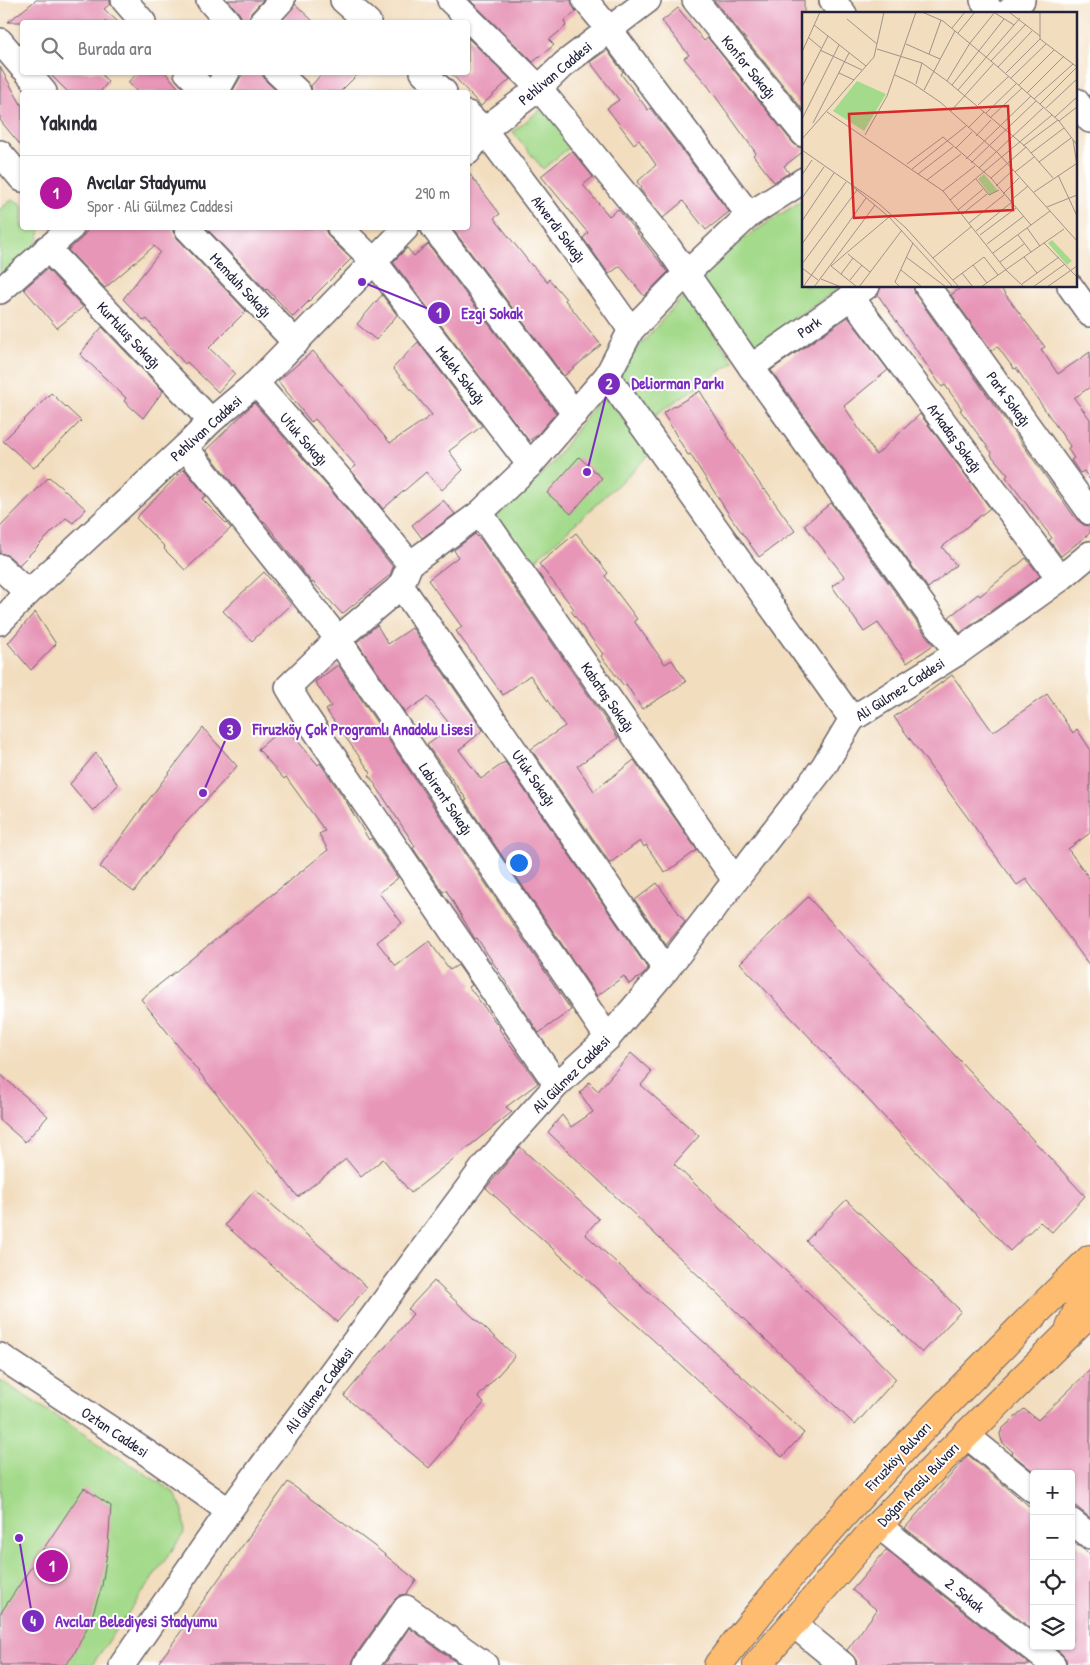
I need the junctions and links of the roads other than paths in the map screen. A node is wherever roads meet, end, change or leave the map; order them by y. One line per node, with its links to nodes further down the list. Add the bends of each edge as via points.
1 (124, 0): 13 (street)
2 (209, 0): 14 (street)
3 (282, 0): 15 (street)
4 (343, 0): 16 (street)
5 (450, 0): 25 (street)
6 (585, 0): 17 (street)
7 (648, 0): 17 (street, Pehlivan Caddesi)
8 (695, 0): 34 (street, Konfor Sokağı)
9 (832, 0): 12 (street)
10 (983, 0): 11 (street)
11 (1009, 10)
12 (842, 12)
13 (141, 20)
14 (226, 20)
15 (264, 20)
16 (366, 20)
17 (608, 29): 25 (street, Pehlivan Caddesi); 39 (street)
18 (0, 41): 19 (street)
19 (20, 65)
20 (30, 75): 26 (street)
21 (190, 75): 27 (street)
22 (225, 75): 28 (street)
23 (280, 75): 29 (street)
24 (426, 75): 30 (street)
25 (538, 88): 33 (street, Pehlivan Caddesi); 47 (street)
26 (42, 90)
27 (204, 90)
28 (217, 90)
29 (296, 90)
30 (442, 90)
31 (1078, 104): 32 (street)
32 (1090, 120)
33 (476, 122): 35 (street, Pehlivan Caddesi); 53 (street, Akverdi Sokağı, via 576,252)
34 (802, 132)
35 (470, 144)
36 (0, 152): 37 (street)
37 (20, 177)
38 (802, 181): 39 (street)
39 (749, 215): 47 (street)
40 (67, 230): 45 (street)
41 (189, 230): 54 (street, Memduh Sokağı)
42 (342, 230): 46 (street, Melek Sokağı)
43 (404, 230): 46 (street, Pehlivan Caddesi)
44 (436, 230): 58 (street)
45 (47, 248): 50 (street); 59 (street, Kurtuluş Sokağı)
46 (374, 262): 54 (street, Pehlivan Caddesi); 61 (street, Melek Sokağı)
47 (687, 273): 53 (street); 55 (street)
48 (928, 288): 62 (street, Park Sokağı)
49 (1071, 288): 52 (street)
50 (0, 291)
51 (859, 292): 55 (street, Park); 67 (street, Arkadaş Sokağı)
52 (1090, 314)
53 (631, 330): 56 (street)
54 (296, 342): 57 (street, Pehlivan Caddesi)
55 (750, 367): 71 (street)
56 (607, 376): 58 (street); 72 (street)
57 (256, 383): 59 (street, Pehlivan Caddesi); 66 (street, Ufuk Sokağı, via 339,478)
58 (575, 414): 61 (street)
59 (210, 422): 60 (street, Pehlivan Caddesi)
60 (184, 448): 68 (street, Pehlivan Caddesi); 70 (street, Labirent Sokağı)
61 (530, 465): 63 (street)
62 (1090, 512)
63 (480, 513): 66 (street); 73 (street, Kabataş Sokağı)
64 (1090, 554): 67 (street, Ali Gülmez Caddesi)
65 (0, 567): 68 (street)
66 (405, 575): 70 (street); 74 (street, Ufuk Sokağı)
67 (1060, 579): 71 (street, Ali Gülmez Caddesi)
68 (28, 593): 69 (street, Pehlivan Caddesi)
69 (0, 622)
70 (338, 639): 75 (street, Labirent Sokağı); 76 (street, via 288,687)
71 (957, 653): 72 (street, Ali Gülmez Caddesi)
72 (852, 719): 73 (street, Ali Gülmez Caddesi, via 824,766)
73 (735, 880): 74 (street, Ali Gülmez Caddesi)
74 (666, 970): 75 (street, Ali Gülmez Caddesi)
75 (608, 1038): 76 (street, Ali Gülmez Caddesi)
76 (557, 1085): 84 (street, Ali Gülmez Caddesi, via 485,1166)
77 (1090, 1259): 92 (main road, Firuzköy Bulvarı, via 940,1410 758,1614)
78 (1090, 1286): 80 (main road)
79 (1090, 1312): 80 (main road, Doğan Araslı Bulvarı)
80 (1066, 1336): 82 (main road, Doğan Araslı Bulvarı)
81 (0, 1356): 84 (street, Oztan Caddesi)
82 (966, 1435): 83 (street); 86 (main road, Doğan Araslı Bulvarı)
83 (1030, 1487)
84 (229, 1511): 89 (street, Ali Gülmez Caddesi)
85 (1075, 1523): 87 (street)
86 (878, 1525): 88 (main road, Doğan Araslı Bulvarı); 95 (street, 2. Sokak)
87 (1090, 1536)
88 (792, 1623): 93 (main road, Doğan Araslı Bulvarı); 94 (street)
89 (122, 1665)
90 (366, 1665): 91 (street, via 406,1608)
91 (485, 1665)
92 (718, 1665)
93 (756, 1665)
94 (843, 1665)
95 (1053, 1665)

